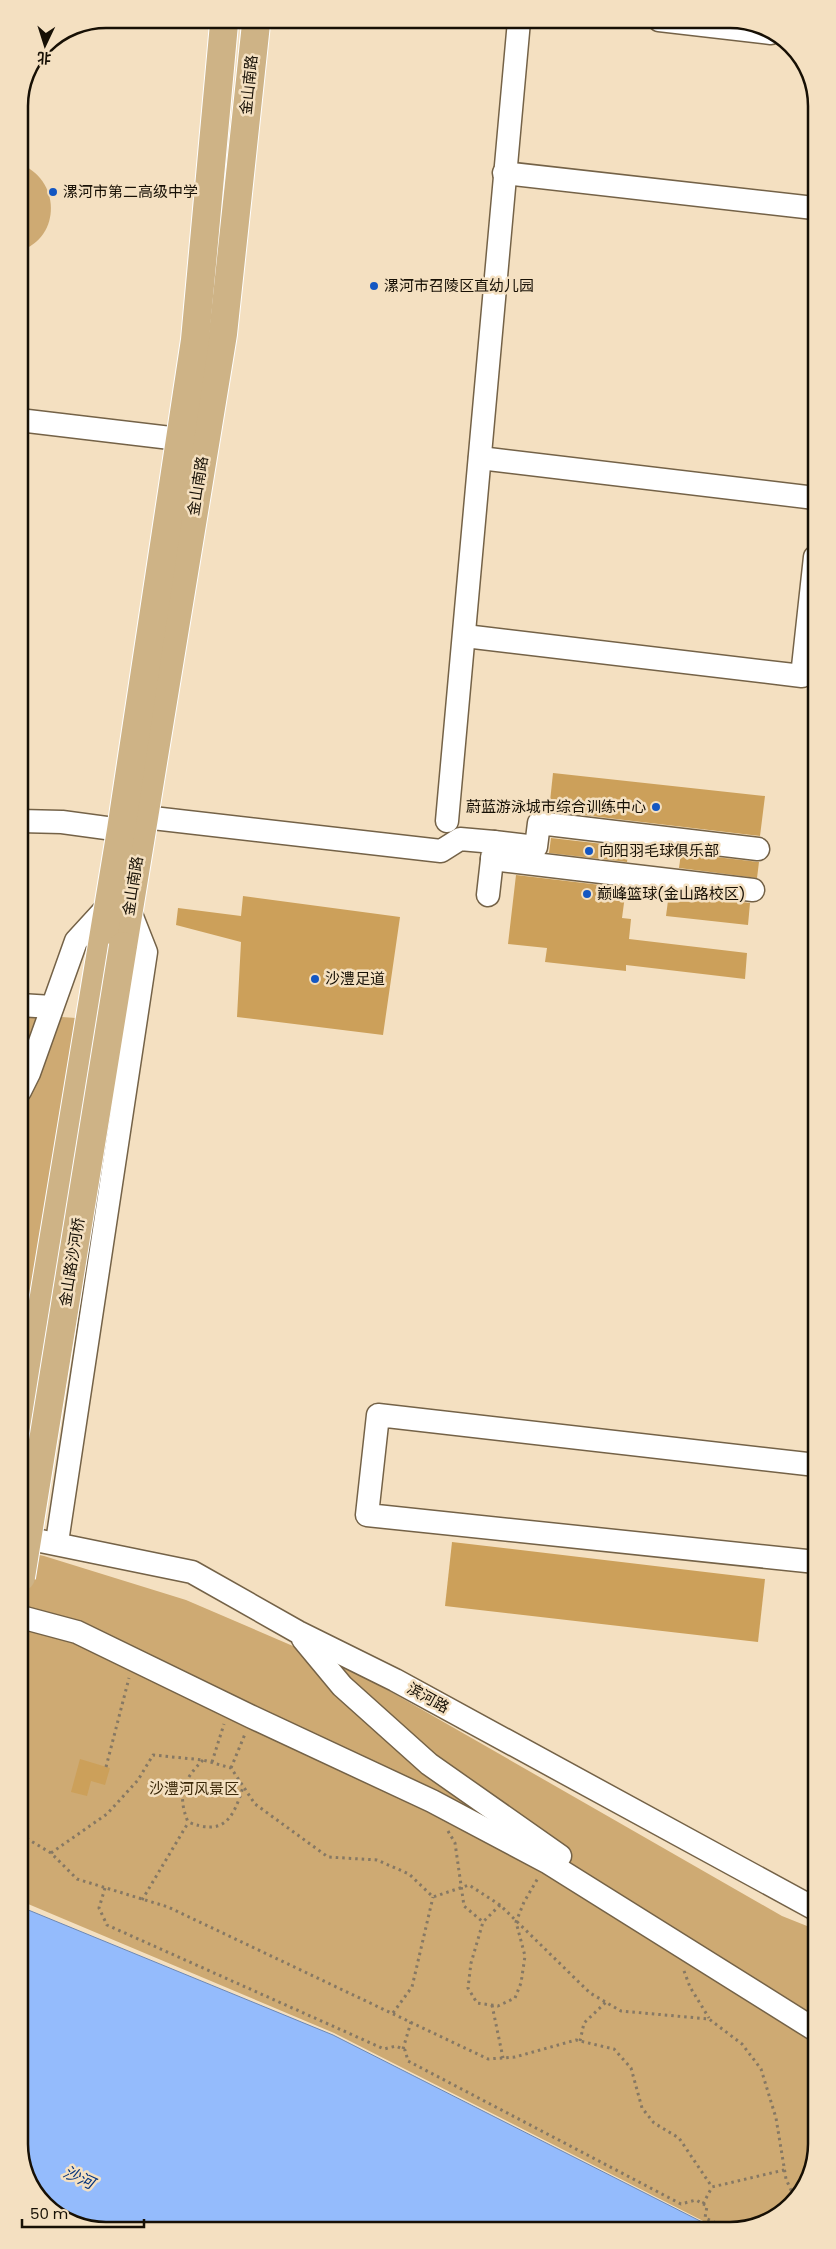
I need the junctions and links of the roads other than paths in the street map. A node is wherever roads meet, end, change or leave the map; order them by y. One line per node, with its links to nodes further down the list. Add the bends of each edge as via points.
1 (224, 27): 9 (main road, 金山南路, via 195,340)
2 (256, 27): 16 (main road, 金山南路, via 223,334)
3 (518, 28): 6 (street)
4 (728, 28): 5 (street)
5 (754, 31)
6 (504, 172): 7 (street); 10 (street)
7 (808, 207)
8 (28, 421): 9 (street)
9 (179, 440): 16 (main road, 金山南路)
10 (480, 458): 11 (street); 13 (street)
11 (808, 497)
12 (808, 621): 13 (street, via 802,676)
13 (465, 636): 15 (street)
14 (28, 821): 16 (street)
15 (447, 821)
16 (133, 823): 18 (street, via 441,851 460,839); 21 (main road, 金山南路)
17 (758, 849): 18 (street, via 539,823 536,847)
18 (493, 851): 19 (street); 20 (street)
19 (753, 890)
20 (488, 895)
21 (119, 907): 22 (main road, 金山南路); 24 (street, via 76,941); 30 (street, via 146,952)
22 (112, 945): 26 (main road, 金山路沙河桥); 28 (main road, 金山路沙河桥, bridge)
23 (28, 1005): 24 (street)
24 (52, 1007): 25 (street)
25 (28, 1071)
26 (27, 1401)
27 (808, 1464): 31 (street, via 378,1414 367,1515)
28 (27, 1532)
29 (27, 1538): 30 (street, 滨河路)
30 (57, 1542): 33 (street, 滨河路, via 192,1572)
31 (808, 1561)
32 (27, 1618): 34 (street, via 77,1632 432,1801 547,1862)
33 (298, 1632): 34 (street, via 342,1686 429,1764 565,1860); 35 (street, 滨河路, via 395,1680)
34 (579, 1883): 36 (street)
35 (808, 1905)
36 (808, 2025)

